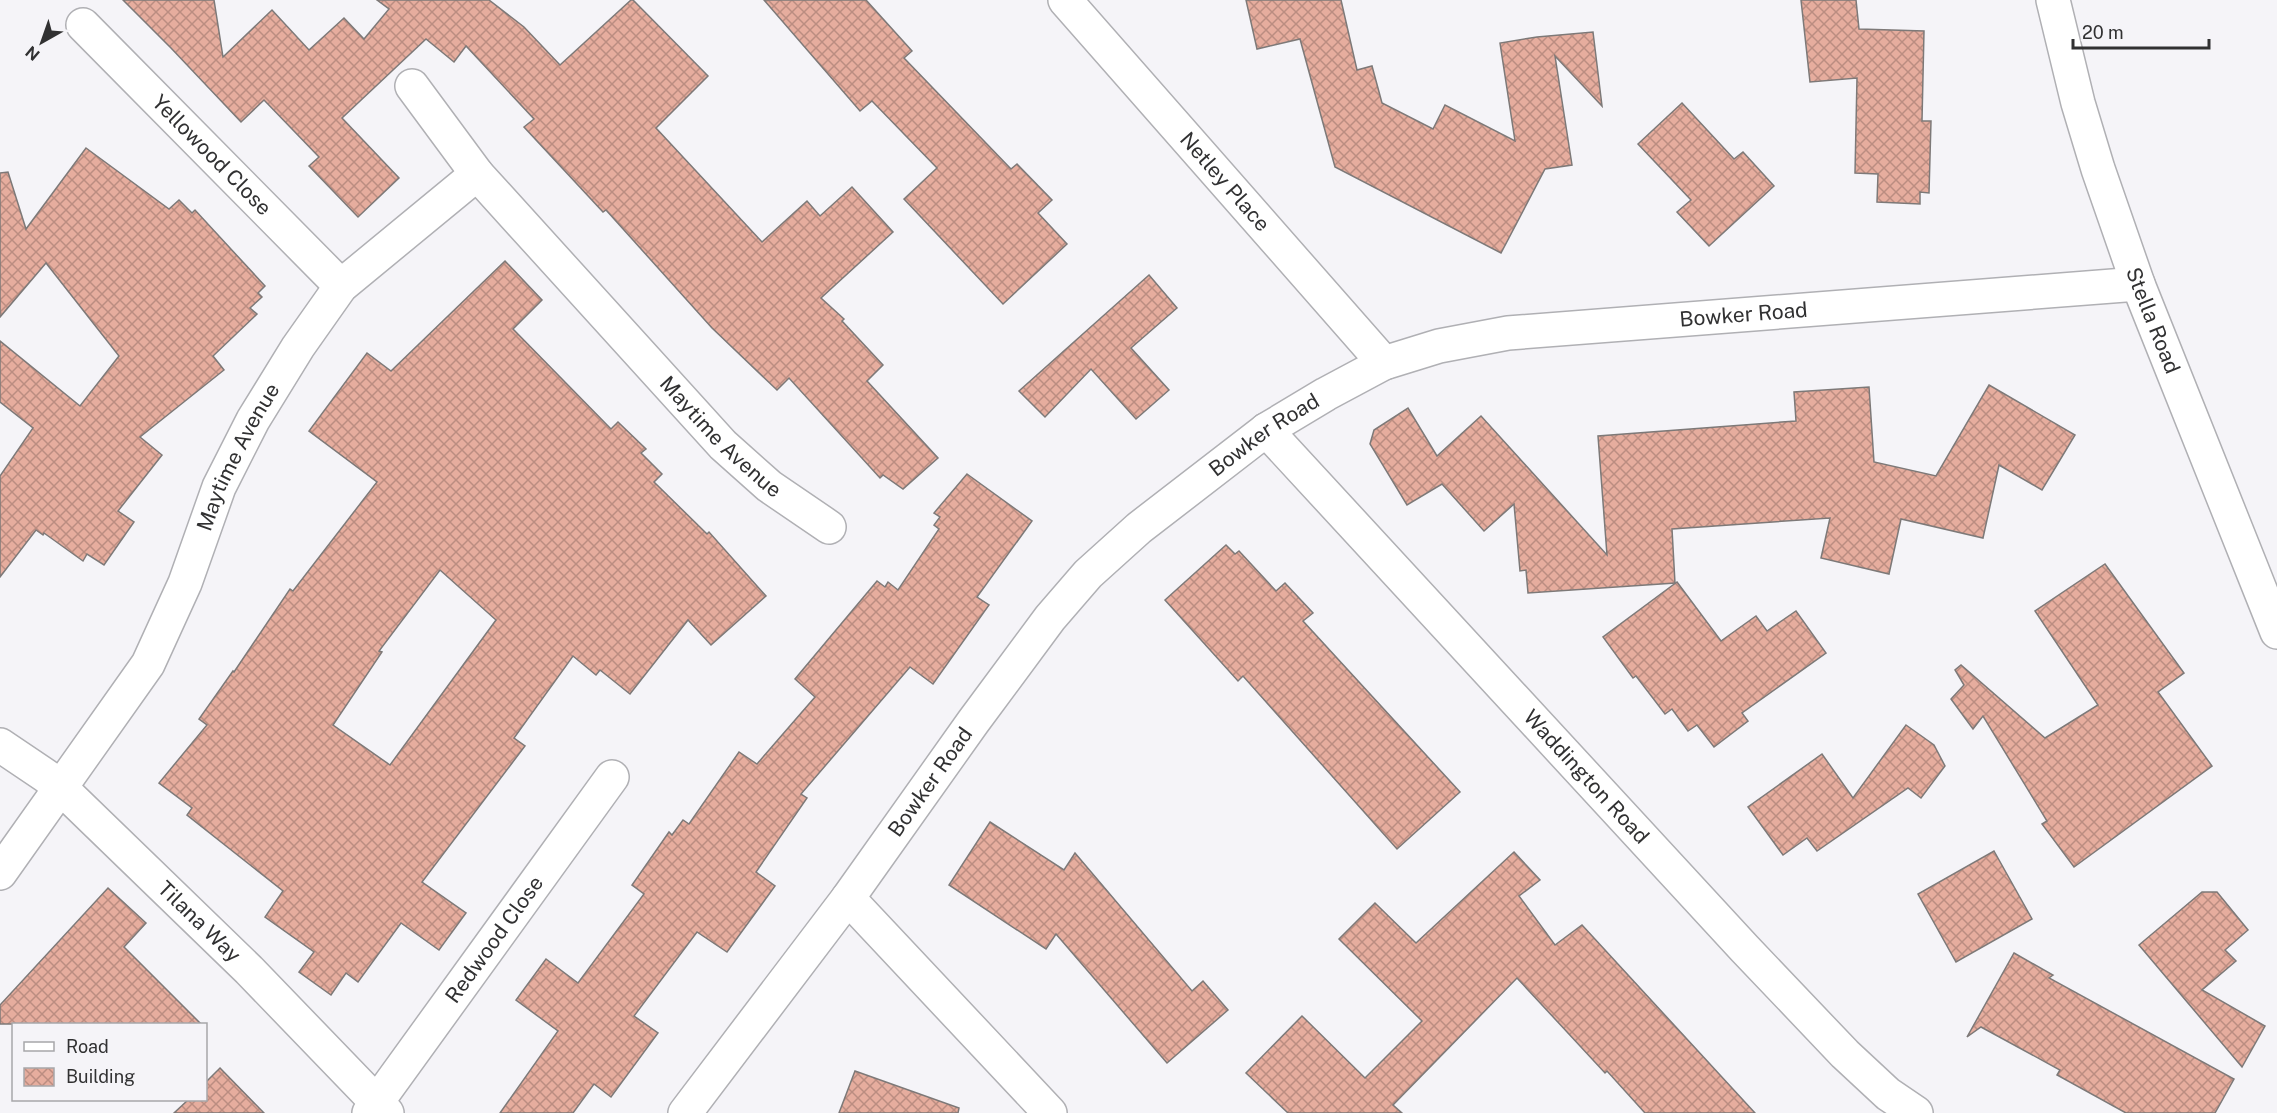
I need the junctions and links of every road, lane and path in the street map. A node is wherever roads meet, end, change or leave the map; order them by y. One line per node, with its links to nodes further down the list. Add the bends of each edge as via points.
1 (1065, 0): 8 (street, Netley Place)
2 (2053, 0): 6 (street, Stella Road, via 2078,104)
3 (83, 25): 7 (street, Yellowood Close)
4 (412, 86): 5 (street, Maytime Avenue)
5 (477, 174): 7 (street, Maytime Avenue); 10 (street, Maytime Avenue, via 723,445 769,486)
6 (2139, 284): 8 (street, Bowker Road, via 1508,333 1439,346); 11 (street, Stella Road)
7 (341, 286): 14 (street, Maytime Avenue, via 298,347 219,487 184,583 148,664)
8 (1384, 363): 9 (street, Bowker Road)
9 (1266, 430): 16 (street, Bowker Road, via 1139,528 1088,574 1050,618); 20 (street, Waddington Road, via 1745,949 1845,1054 1888,1094)
10 (828, 527)
11 (2277, 632)
12 (0, 745): 14 (street, Tilana Way)
13 (612, 777): 17 (street, Redwood Close)
14 (61, 788): 15 (street, Maytime Avenue); 17 (street, Tilana Way, via 249,970)
15 (0, 873)
16 (848, 898): 18 (street, Bowker Road); 19 (street)
17 (378, 1110)
18 (685, 1113)
19 (1050, 1113)
20 (1916, 1113)

